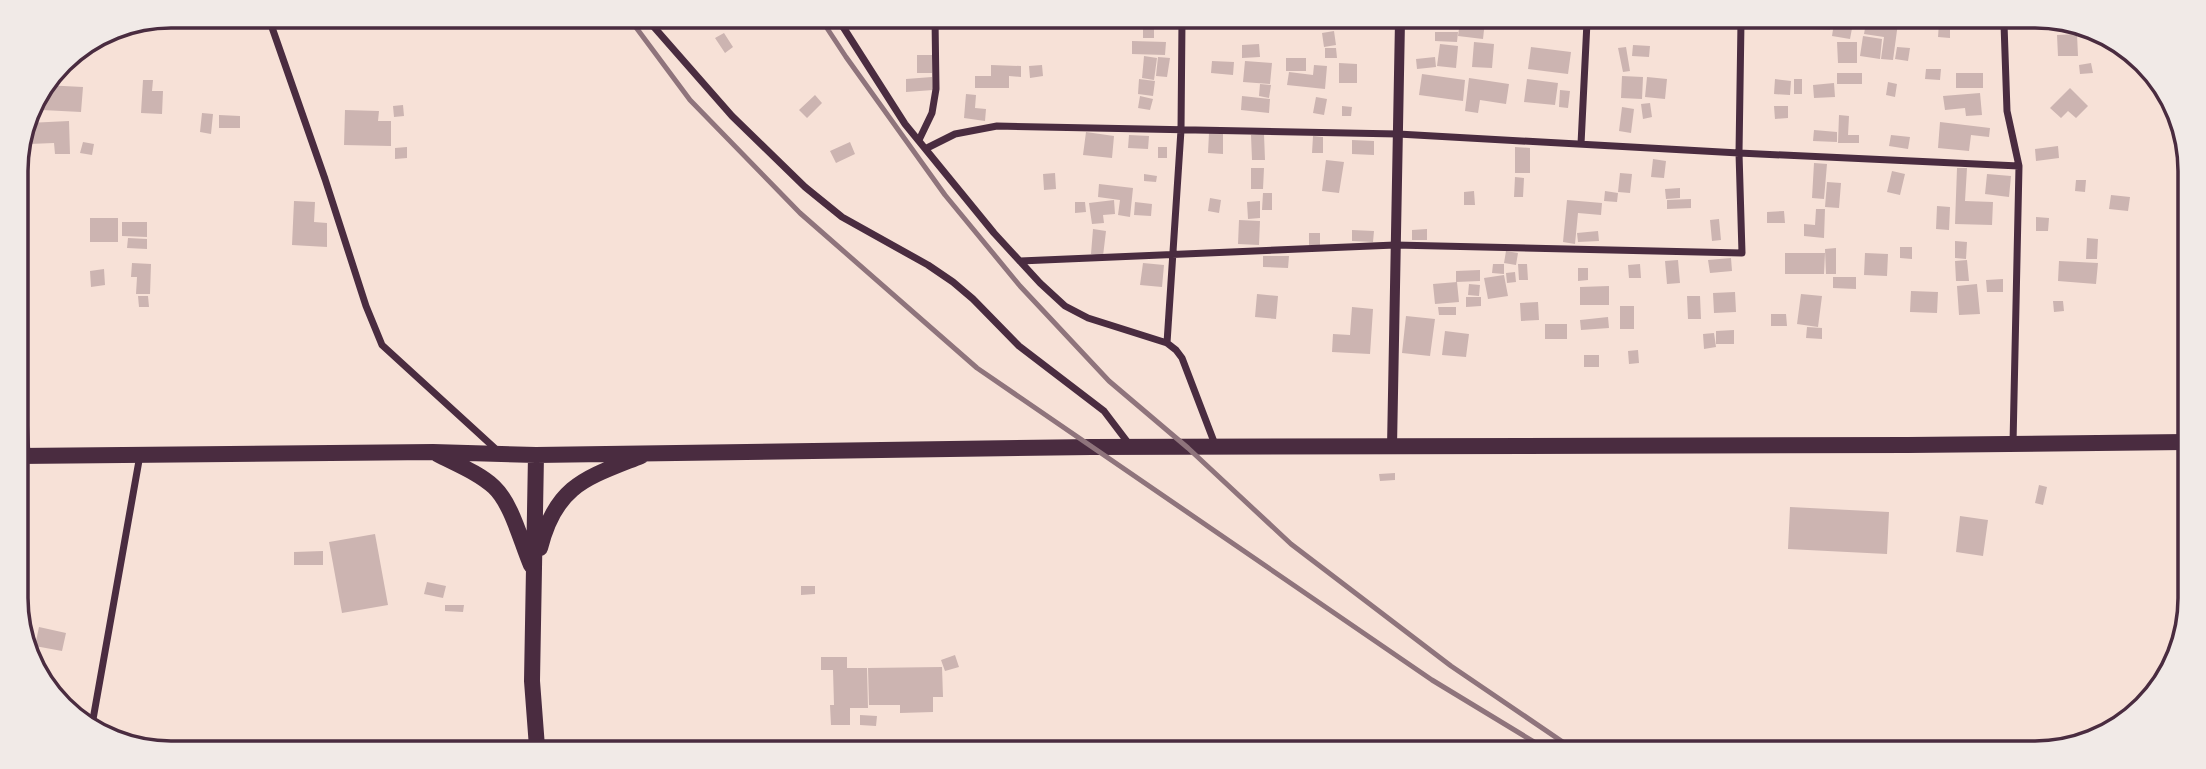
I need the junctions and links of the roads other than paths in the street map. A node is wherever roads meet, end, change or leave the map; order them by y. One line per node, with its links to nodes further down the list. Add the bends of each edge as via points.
1 (272, 28): 28 (street, via 382,345)
2 (655, 28): 23 (street, via 732,116 805,187 842,217 953,282 1019,346 1104,411)
3 (844, 28): 12 (street)
4 (935, 28): 12 (street, via 936,89 932,113)
5 (1182, 28): 10 (street)
6 (1400, 28): 11 (street)
7 (1587, 28): 13 (street)
8 (1741, 28): 15 (street)
9 (2004, 28): 16 (street, via 2007,111)
10 (1181, 130): 11 (street); 14 (street, via 997,126 955,134); 18 (street)
11 (1398, 134): 13 (street); 17 (street)
12 (919, 140): 14 (street)
13 (1581, 144): 15 (street)
14 (927, 148): 19 (street)
15 (1739, 153): 16 (street); 17 (street, via 1742,253)
16 (2019, 166): 22 (street)
17 (1395, 245): 18 (street); 24 (street)
18 (1171, 254): 19 (street); 20 (street)
19 (1020, 261): 20 (street, via 1065,306)
20 (1167, 344): 25 (street, via 1182,358)
21 (2178, 442): 22 (highway)
22 (2013, 444): 24 (highway)
23 (1132, 447): 25 (highway); 27 (highway)
24 (1392, 447): 25 (highway)
25 (1216, 448)
26 (433, 452): 28 (highway); 29 (highway); 32 (highway, via 495,488)
27 (651, 452): 30 (highway); 32 (highway, via 578,483 561,499 549,517)
28 (501, 453): 30 (highway)
29 (140, 454): 31 (highway); 33 (street)
30 (536, 454): 32 (highway)
31 (28, 456)
32 (534, 571): 34 (highway, via 532,681)
33 (93, 718)
34 (537, 741)

